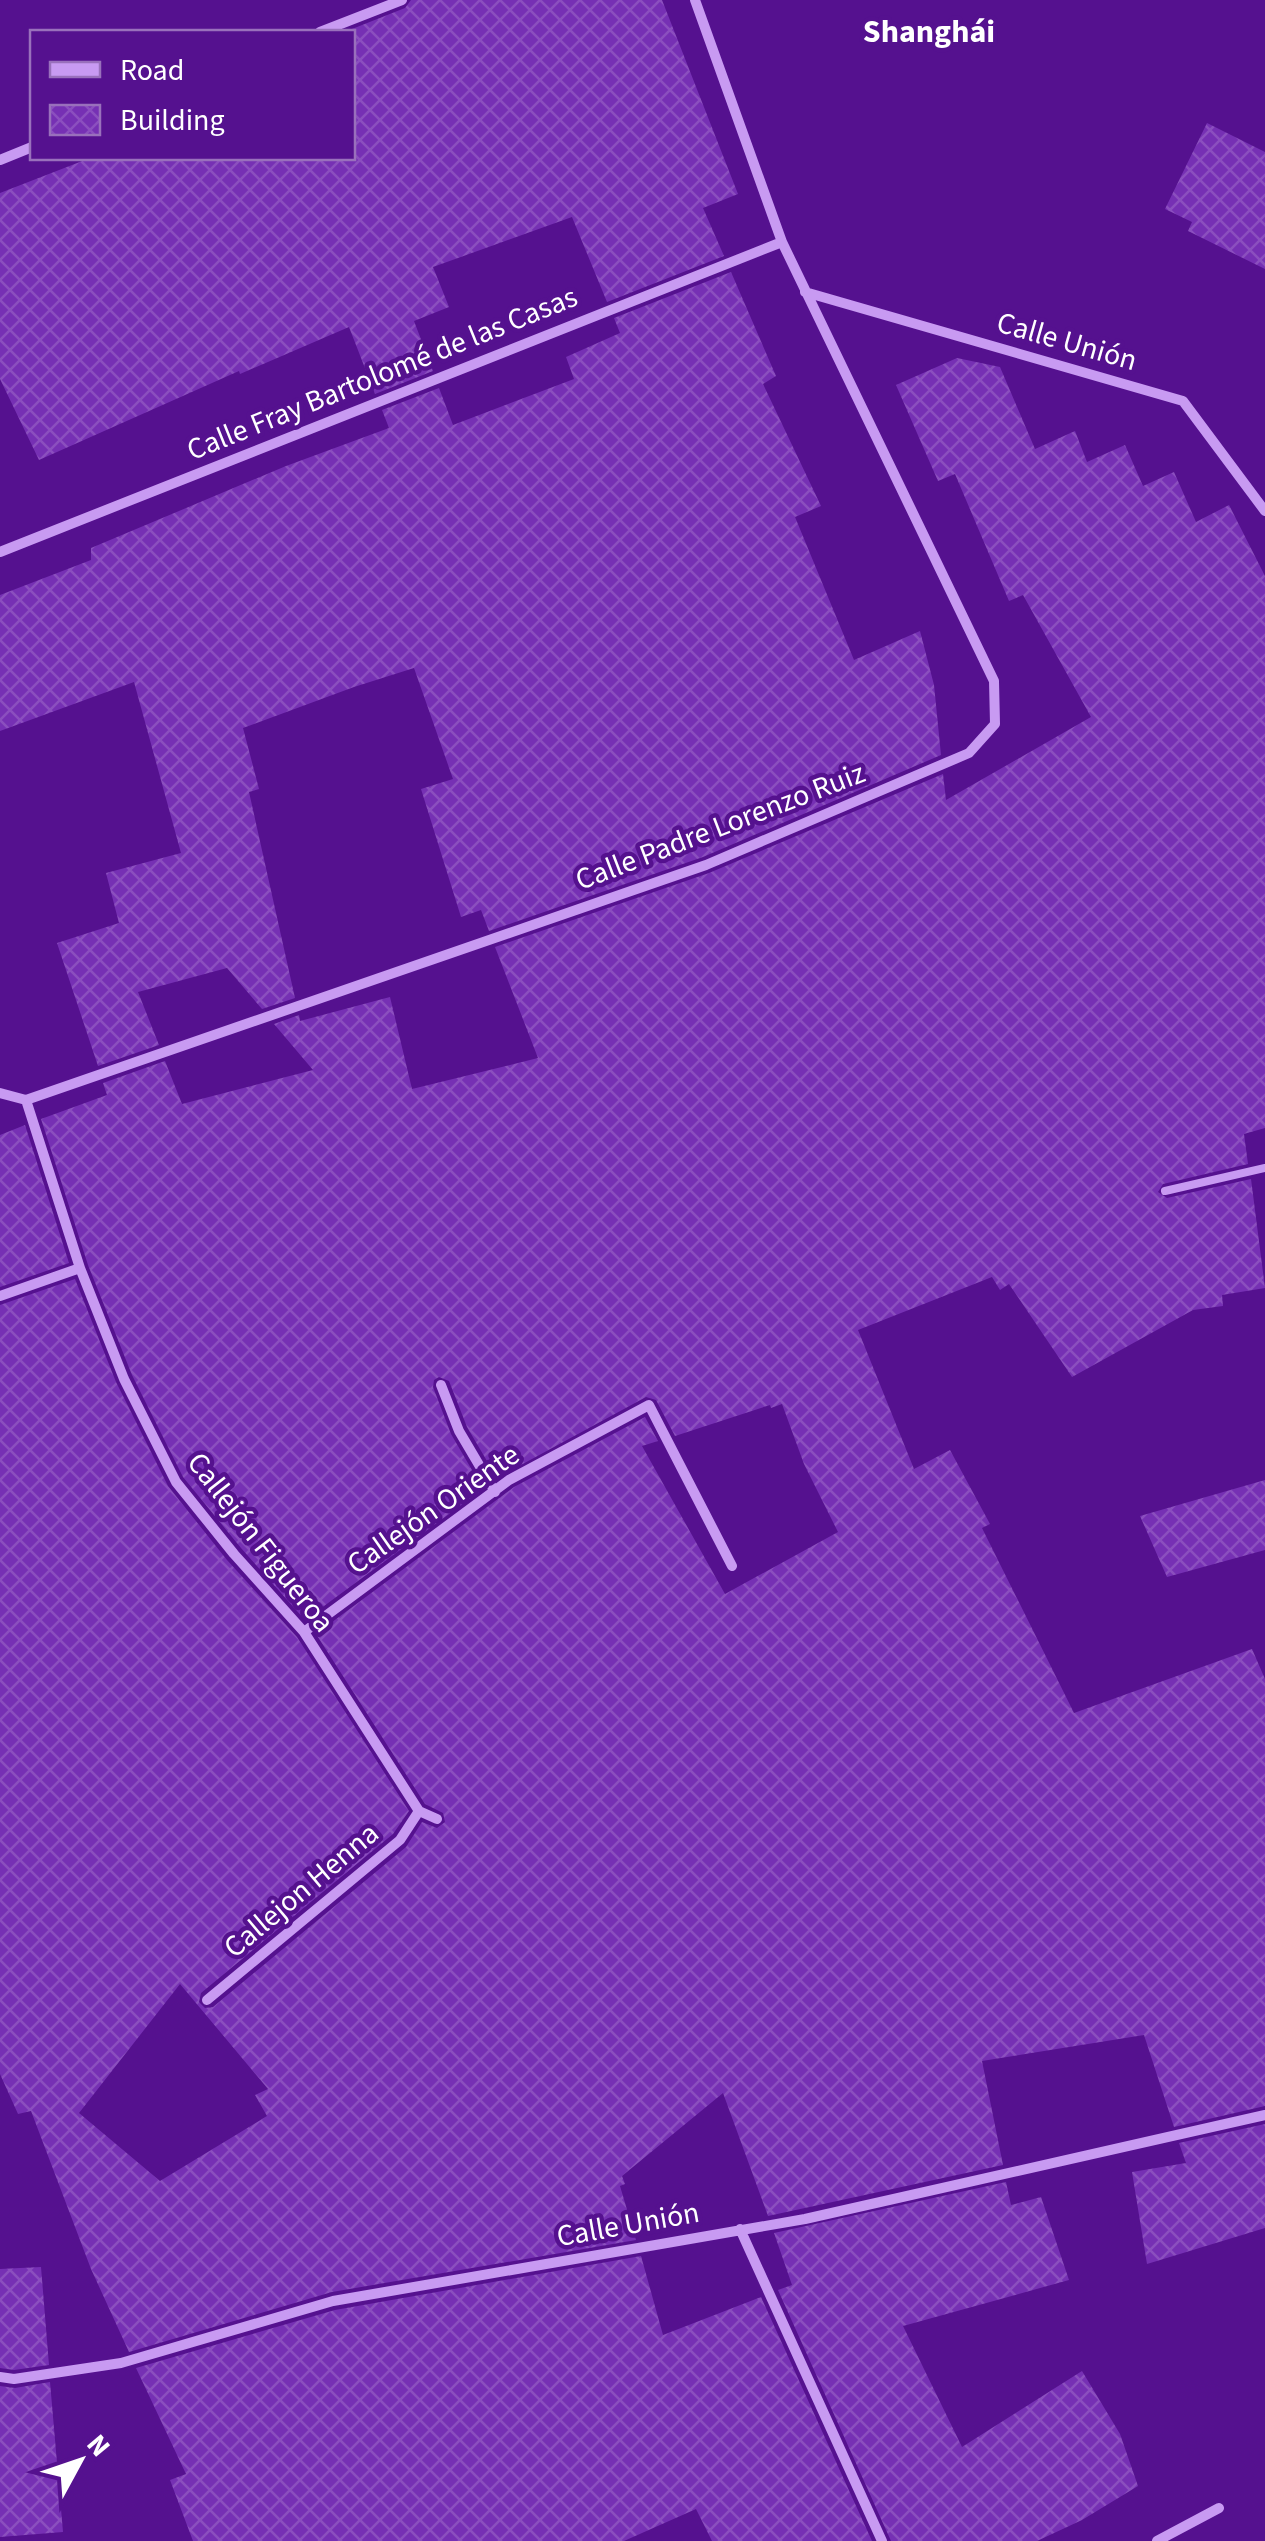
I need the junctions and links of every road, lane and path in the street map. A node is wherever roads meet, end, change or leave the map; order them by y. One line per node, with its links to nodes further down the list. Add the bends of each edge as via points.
1 (402, 0): 3 (street)
2 (695, 0): 6 (street, Calle Padre Lorenzo Ruiz)
3 (325, 30)
4 (30, 147): 5 (street)
5 (0, 160)
6 (782, 242): 7 (street, Calle Padre Lorenzo Ruiz); 9 (street, Calle Fray Bartolomé de las Casas)
7 (806, 292): 8 (street, Calle Unión, via 1183,401); 11 (street, Calle Padre Lorenzo Ruiz, via 994,680 995,724 969,752 706,865)
8 (1265, 511)
9 (0, 552)
10 (0, 1093): 11 (street)
11 (26, 1100): 14 (street, Callejón Figueroa)
12 (1265, 1168): 13 (lane)
13 (1165, 1191)
14 (80, 1268): 15 (street); 19 (street, Callejón Figueroa, via 124,1380 176,1482)
15 (0, 1296)
16 (441, 1385): 17 (street)
17 (495, 1492): 18 (street, Callejón Oriente, via 649,1405); 19 (street, Callejón Oriente)
18 (732, 1566)
19 (304, 1632): 20 (street, Callejón Figueroa)
20 (419, 1811): 21 (street); 22 (street, Callejon Henna, via 400,1840)
21 (437, 1819)
22 (208, 2000)
23 (1265, 2115): 24 (street, Calle Unión)
24 (740, 2229): 25 (street, Calle Unión, via 333,2301 122,2363); 27 (street)
25 (0, 2376)
26 (1220, 2508): 28 (street)
27 (882, 2541)
28 (1157, 2541)

